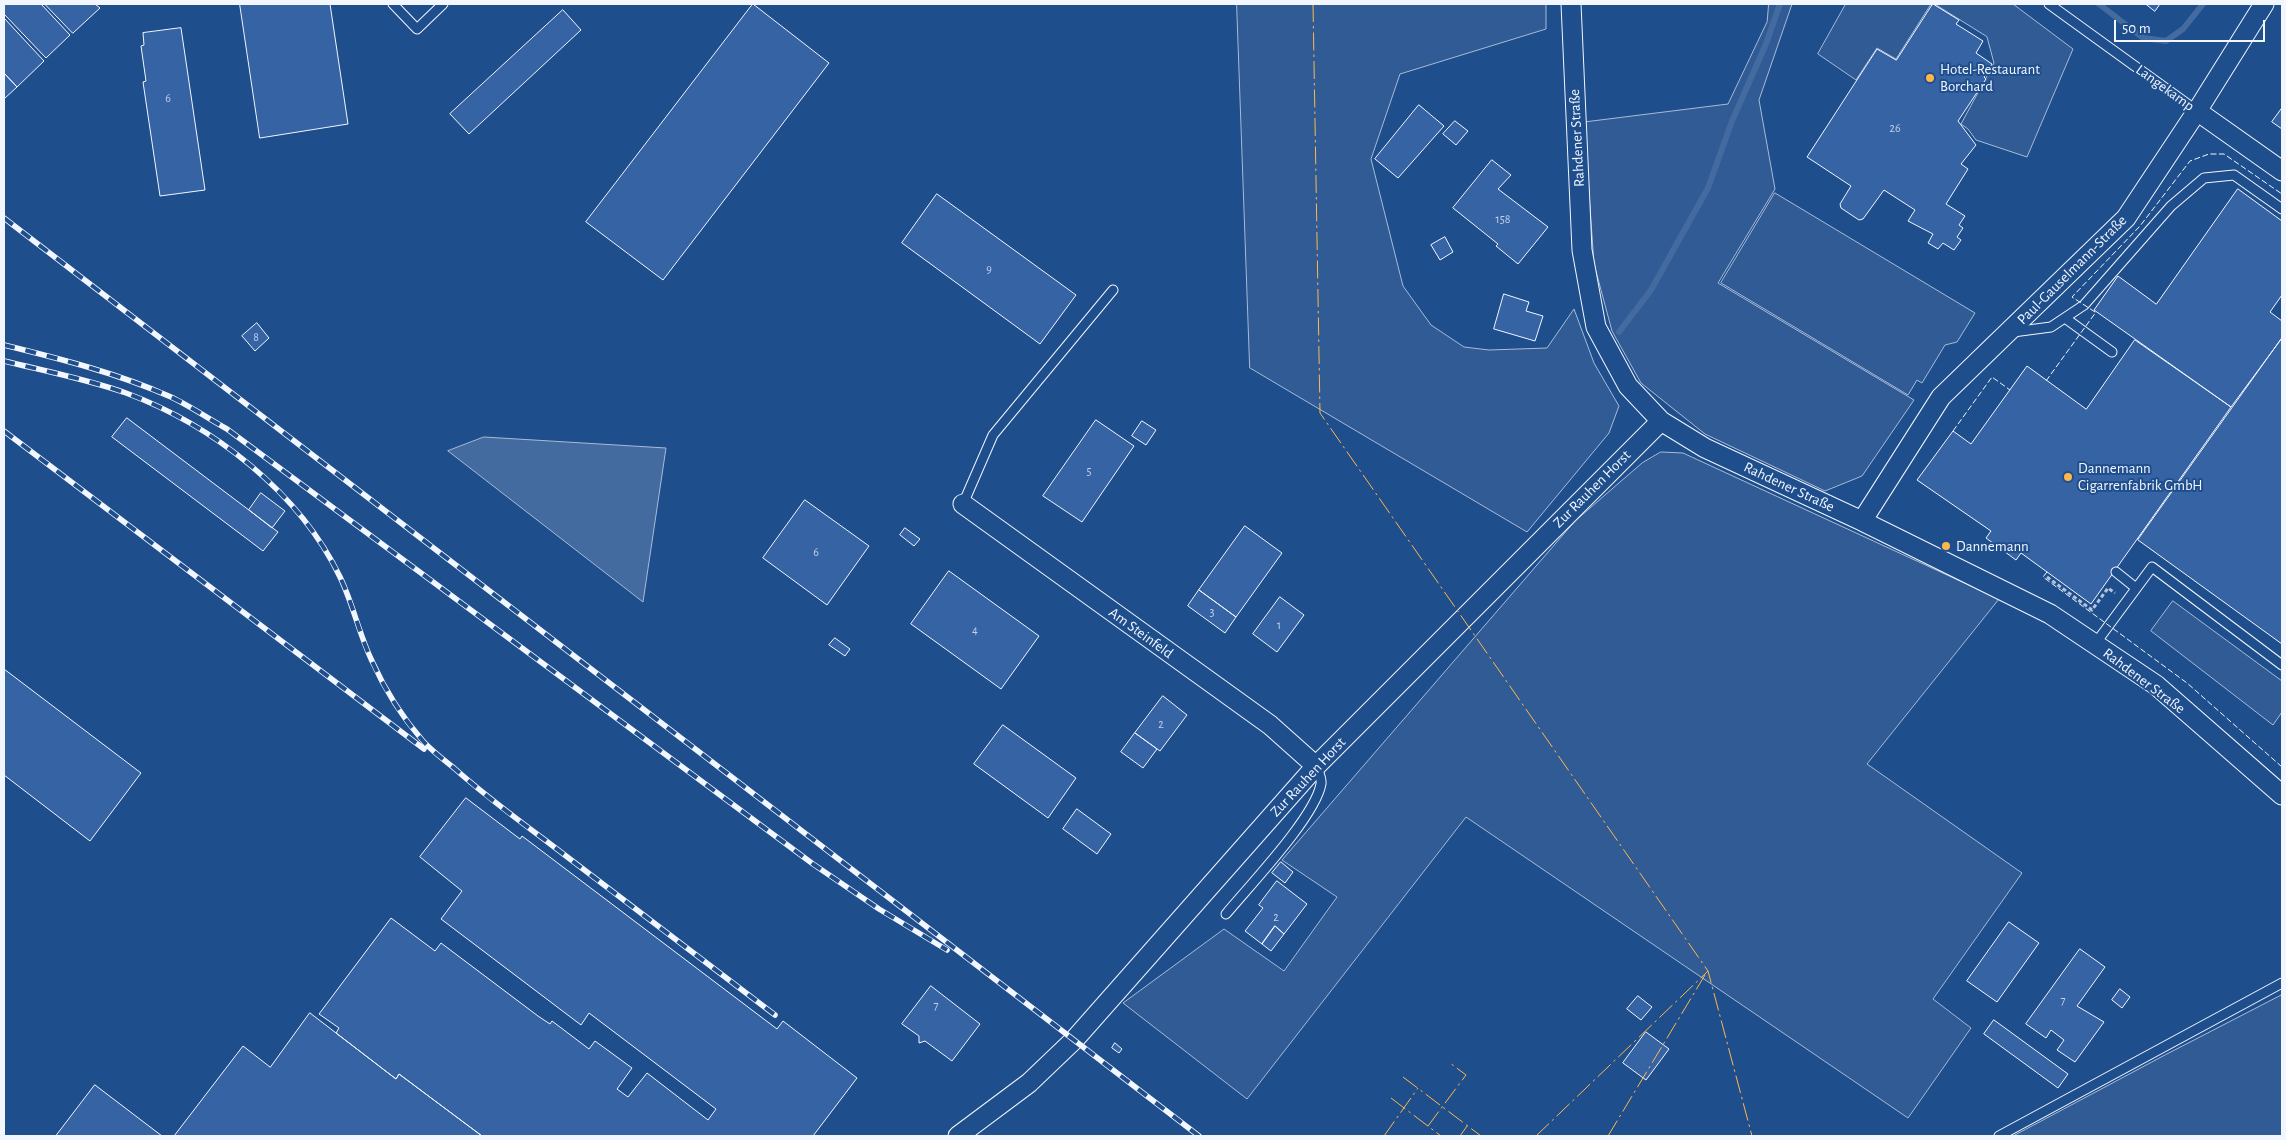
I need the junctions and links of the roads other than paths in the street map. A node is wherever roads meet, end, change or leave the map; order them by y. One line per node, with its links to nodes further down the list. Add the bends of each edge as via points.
1 (393, 4): 2 (lane, via 416,29)
2 (444, 4)
3 (1571, 4): 13 (street, Rahdener Straße, via 1582,250 1596,327 1628,386)
4 (2049, 4): 6 (lane, Langekamp)
5 (2264, 4): 6 (street, Paul-Gauselmann-Straße)
6 (2197, 111): 7 (street, Langekamp); 11 (street, Paul-Gauselmann-Straße, via 2126,218)
7 (2282, 171)
8 (2282, 209): 10 (lane, via 2234,175 2204,178 2171,206 2084,304)
9 (1113, 290): 14 (lane, via 993,435)
10 (2065, 318): 11 (lane, via 2052,327); 12 (lane)
11 (2008, 332): 15 (street, Paul-Gauselmann-Straße, via 1941,397)
12 (2112, 352)
13 (1661, 421): 15 (street, Rahdener Straße, via 1705,448); 20 (street, Zur Rauhen Horst)
14 (963, 504): 20 (street, Am Steinfeld, via 1270,725)
15 (1862, 521): 18 (street, Rahdener Straße, via 2050,614)
16 (2116, 572): 17 (lane)
17 (2136, 588): 18 (lane); 19 (lane, via 2152,567)
18 (2095, 644): 21 (street, Rahdener Straße, via 2156,686)
19 (2282, 665)
20 (1316, 766): 22 (lane, via 1322,781 1317,800); 24 (street, Zur Rauhen Horst, via 1074,1040 1029,1083)
21 (2282, 795)
22 (1226, 914)
23 (2282, 983): 25 (lane)
24 (958, 1136)
25 (1998, 1136)

